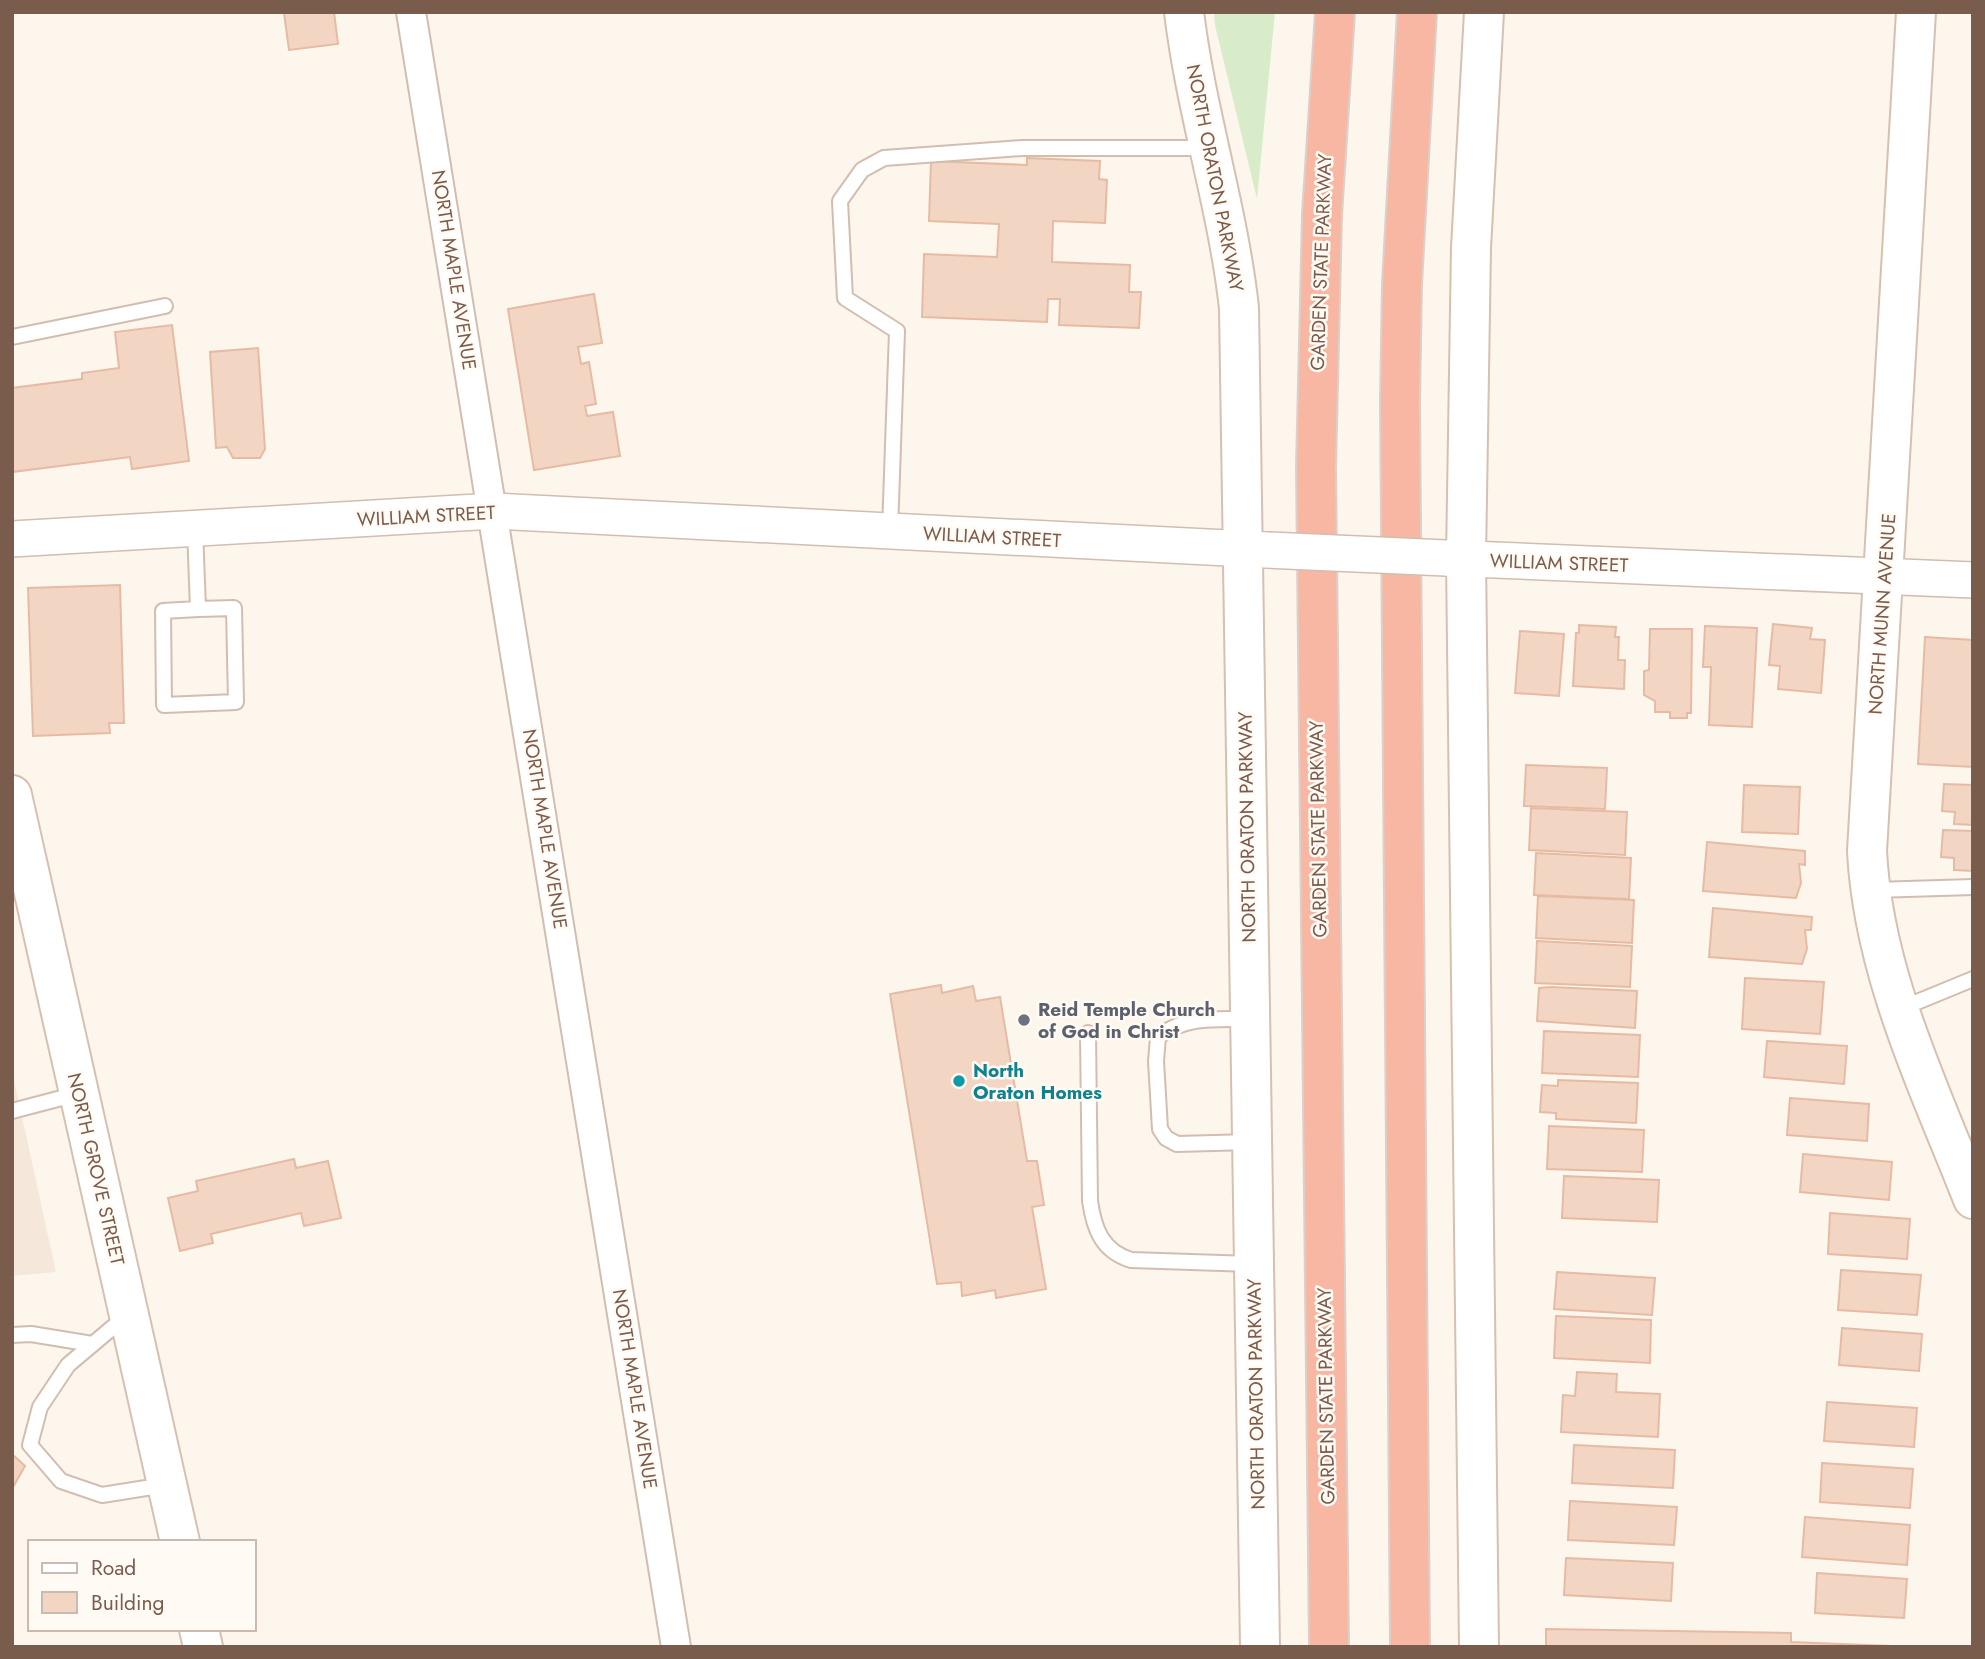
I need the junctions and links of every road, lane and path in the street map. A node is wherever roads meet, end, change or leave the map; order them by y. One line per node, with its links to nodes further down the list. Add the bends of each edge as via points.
1 (411, 12): 10 (street, NORTH MAPLE AVENUE)
2 (1184, 12): 7 (main road, NORTH ORATON PARKWAY)
3 (1335, 12): 39 (highway, GARDEN STATE PARKWAY, via 1321,215 1316,467)
4 (1418, 12): 40 (highway, via 1400,401)
5 (1484, 12): 15 (main road)
6 (1916, 12): 16 (main road, NORTH MUNN AVENUE)
7 (1208, 148): 12 (lane, via 1022,148 884,158 862,170 839,201 845,298 897,331); 14 (main road, NORTH ORATON PARKWAY, via 1239,308)
8 (165, 306): 9 (lane)
9 (12, 337)
10 (494, 511): 11 (street, WILLIAM STREET); 12 (street, WILLIAM STREET); 37 (street, NORTH MAPLE AVENUE)
11 (195, 529): 13 (street, WILLIAM STREET); 18 (lane)
12 (890, 531): 14 (street, WILLIAM STREET)
13 (12, 540)
14 (1254, 550): 15 (street, WILLIAM STREET, bridge); 25 (main road, NORTH ORATON PARKWAY)
15 (1456, 558): 16 (street, WILLIAM STREET); 41 (main road)
16 (1884, 576): 17 (street, WILLIAM STREET); 22 (main road, NORTH MUNN AVENUE, via 1867,851)
17 (1973, 580)
18 (198, 608): 18 (lane, via 163,611 164,705 236,702 234,608)
19 (12, 795): 20 (main road, NORTH GROVE STREET)
20 (19, 850): 27 (main road, NORTH GROVE STREET)
21 (1973, 887): 22 (lane)
22 (1869, 890): 24 (main road, NORTH MUNN AVENUE)
23 (1973, 979): 24 (lane)
24 (1899, 1009): 30 (main road, NORTH MUNN AVENUE)
25 (1250, 1019): 29 (main road, NORTH ORATON PARKWAY); 29 (lane, via 1195,1019 1173,1025 1157,1037 1156,1061 1160,1129 1166,1138 1177,1144)
26 (1088, 1033): 31 (lane, via 1090,1201 1093,1220 1107,1247 1117,1256 1141,1261)
27 (78, 1094): 28 (lane); 32 (main road, NORTH GROVE STREET)
28 (12, 1111)
29 (1252, 1142): 31 (main road, NORTH ORATON PARKWAY)
30 (1973, 1199)
31 (1254, 1264): 38 (main road, NORTH ORATON PARKWAY)
32 (129, 1313): 34 (lane); 35 (main road, NORTH GROVE STREET)
33 (12, 1335): 34 (lane)
34 (92, 1344): 35 (lane, via 68,1366 40,1407 30,1445 61,1481 102,1495)
35 (167, 1485): 36 (main road, NORTH GROVE STREET)
36 (180, 1540)
37 (676, 1647)
38 (1260, 1647)
39 (1329, 1647)
40 (1410, 1647)
41 (1479, 1647)

